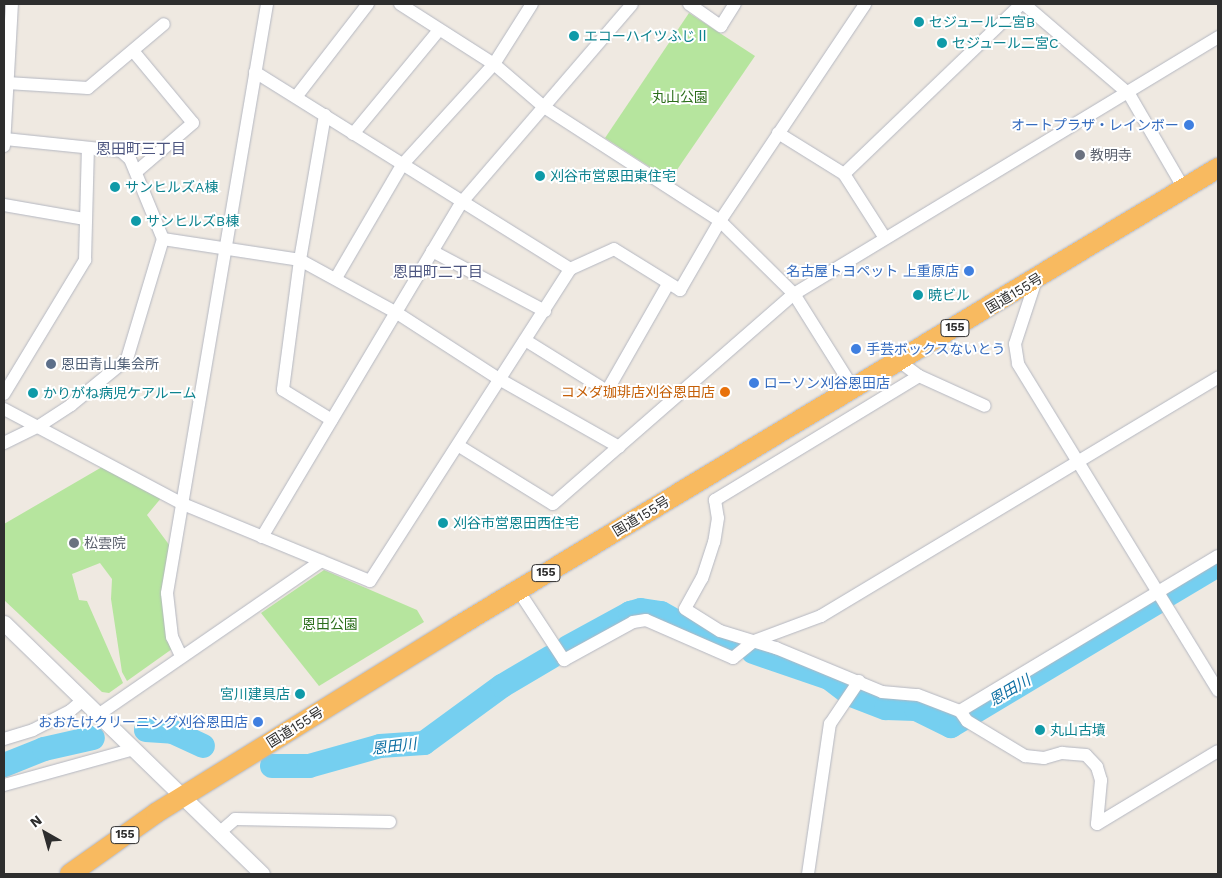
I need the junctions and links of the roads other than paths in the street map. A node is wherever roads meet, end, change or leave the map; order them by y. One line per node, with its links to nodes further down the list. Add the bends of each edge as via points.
1 (12, 4): 14 (street)
2 (267, 4): 17 (street)
3 (368, 4): 20 (street)
4 (402, 4): 12 (street)
5 (532, 4): 16 (street)
6 (632, 4): 21 (street)
7 (690, 4): 8 (street, via 721,26)
8 (735, 4)
9 (865, 4): 23 (street)
10 (1023, 4): 19 (street); 31 (street)
11 (164, 24): 15 (street)
12 (439, 30): 16 (street); 24 (street)
13 (1218, 38): 19 (street)
14 (6, 47): 18 (street)
15 (134, 52): 18 (street, via 88,88); 30 (street, via 193,123)
16 (494, 64): 21 (street); 28 (street)
17 (255, 72): 20 (street); 39 (street)
18 (6, 83): 25 (street)
19 (1129, 94): 32 (street); 37 (street)
20 (296, 97): 22 (street)
21 (544, 107): 33 (street); 36 (street)
22 (324, 115): 24 (street); 41 (street)
23 (778, 133): 31 (street); 36 (street)
24 (353, 134): 28 (street)
25 (4, 139): 26 (street); 27 (street)
26 (4, 146)
27 (88, 149): 30 (street, via 121,152 130,159); 35 (street)
28 (402, 165): 33 (street); 43 (street)
29 (1218, 168): 32 (highway, 国道155号 / 155)
30 (136, 172): 38 (street)
31 (844, 174): 37 (street)
32 (1184, 189): 44 (highway, 国道155号 / 155)
33 (461, 203): 40 (street); 42 (street)
34 (4, 206): 35 (street)
35 (84, 219): 55 (street, via 85,260)
36 (720, 221): 45 (street, via 680,290); 46 (street)
37 (885, 238): 46 (street)
38 (163, 239): 39 (street); 59 (street, via 127,359 71,405)
39 (226, 249): 41 (street); 64 (street)
40 (432, 251): 47 (street); 48 (street)
41 (300, 260): 43 (street); 58 (street, via 283,390)
42 (570, 269): 45 (street, via 614,249); 47 (street)
43 (336, 278): 48 (street)
44 (1036, 280): 50 (highway, 国道155号 / 155); 63 (street, via 1014,355)
45 (668, 284): 49 (street, via 607,391)
46 (794, 294): 54 (street); 62 (street)
47 (545, 311): 49 (street)
48 (397, 313): 53 (street); 58 (street)
49 (525, 340): 53 (street)
50 (899, 361): 51 (street); 54 (highway, 国道155号 / 155)
51 (919, 376): 56 (street); 71 (street, via 715,500 718,518 714,542 702,578 685,609 720,631)
52 (1218, 377): 63 (street)
53 (499, 379): 61 (street); 62 (street)
54 (854, 388): 68 (highway, 国道155号 / 155)
55 (4, 394)
56 (985, 406)
57 (4, 409): 59 (street)
58 (332, 420): 65 (street)
59 (39, 426): 60 (street); 64 (street)
60 (4, 443)
61 (459, 446): 62 (street, via 553,504); 67 (street, via 370,581)
62 (619, 447)
63 (1078, 462): 69 (street); 71 (street, via 821,616)
64 (183, 504): 65 (street); 72 (street, via 167,593 172,637)
65 (262, 537): 67 (street)
66 (1218, 556): 69 (street)
67 (321, 560): 72 (street)
68 (518, 590): 71 (street, via 564,660 633,622 646,620 732,658); 82 (highway, 国道155号 / 155)
69 (1158, 592): 74 (street); 77 (street)
70 (4, 623): 75 (street)
71 (754, 641): 73 (street)
72 (181, 656): 76 (street)
73 (859, 681): 77 (street, via 882,692 918,695); 87 (street, via 830,724)
74 (1218, 691)
75 (82, 701): 76 (street); 78 (street, via 33,730)
76 (98, 715): 79 (street)
77 (963, 715): 80 (street, via 1002,745 1025,756 1086,755 1097,767 1101,780 1097,824)
78 (4, 739)
79 (134, 749): 81 (street); 82 (street)
80 (1218, 751)
81 (4, 785)
82 (182, 797): 84 (street); 85 (highway, 国道155号 / 155)
83 (390, 822): 84 (street, via 235,819)
84 (219, 833): 86 (street)
85 (70, 874)
86 (262, 874)
87 (808, 874)

